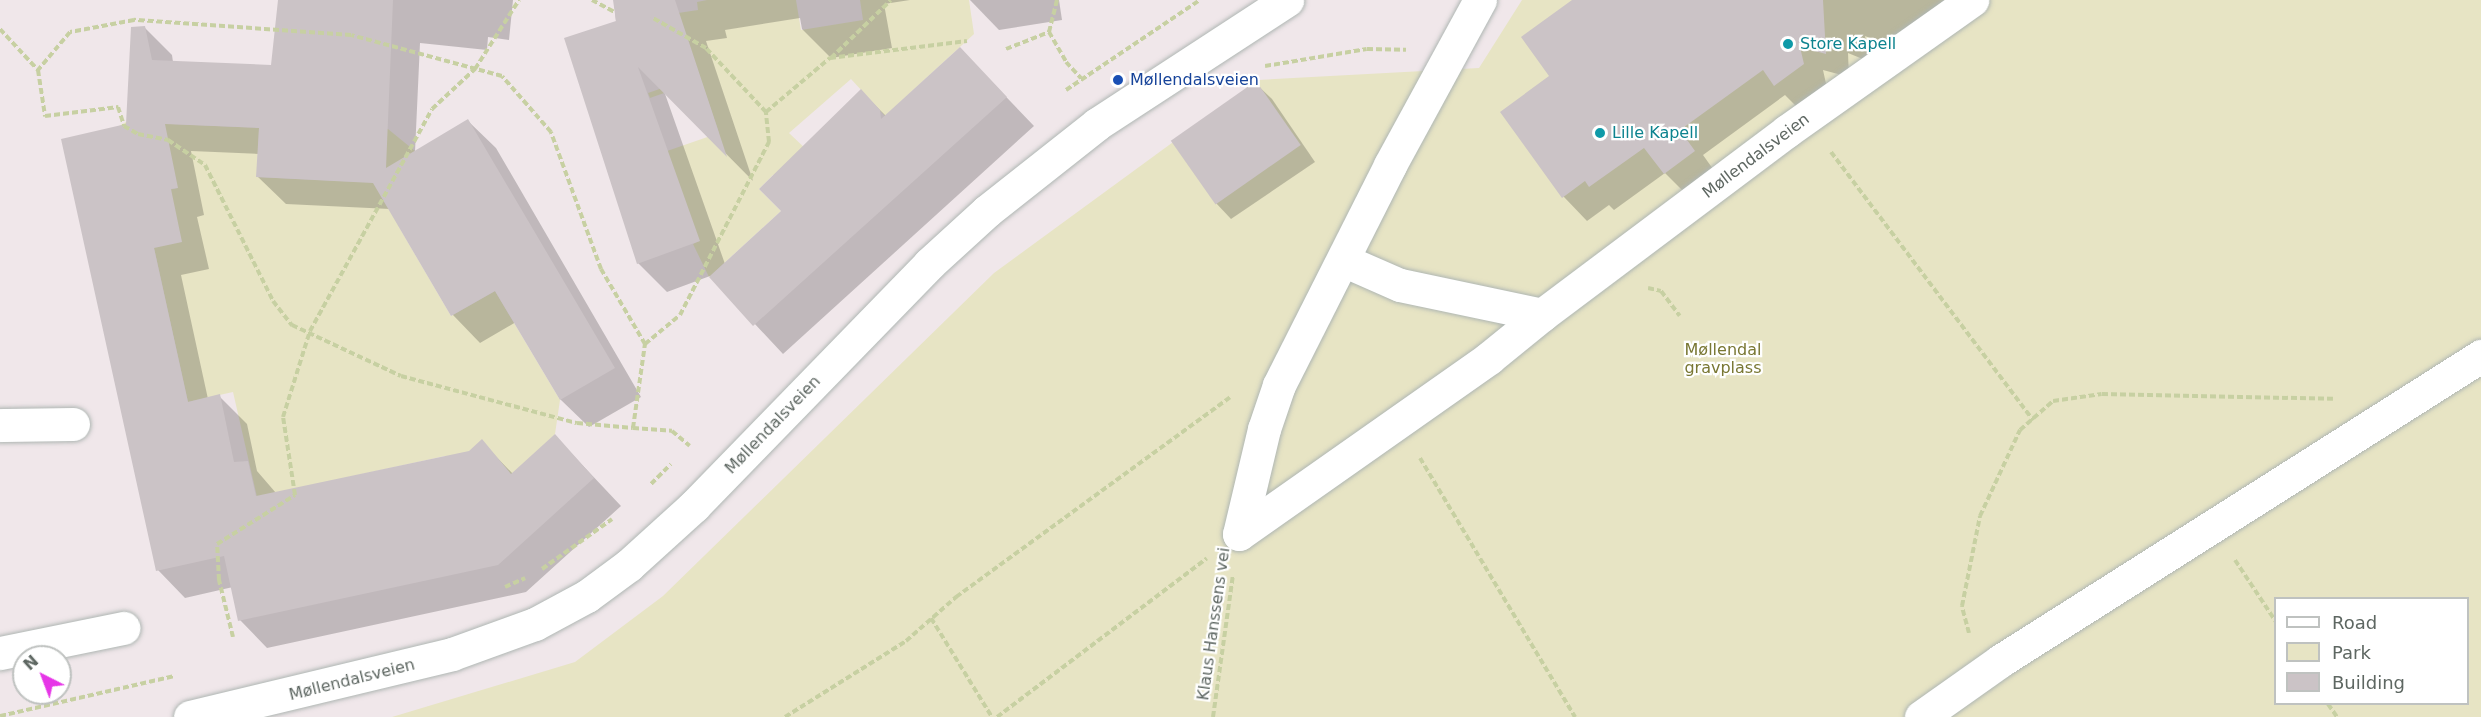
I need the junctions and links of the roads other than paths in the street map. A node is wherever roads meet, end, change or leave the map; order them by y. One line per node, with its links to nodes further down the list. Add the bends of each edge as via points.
1 (1287, 0): 11 (street, Møllendalsveien, via 1098,124 987,212 929,264 694,506 629,565 587,596 535,624 452,654)
2 (1480, 0): 4 (street, via 1390,165)
3 (1972, 0): 5 (street, Møllendalsveien)
4 (1345, 261): 5 (street, via 1400,285); 5 (street, Møllendalsveien, via 1269,410 1239,534 1489,358)
5 (1542, 315)
6 (2481, 356): 12 (street)
7 (73, 424): 8 (street)
8 (0, 425)
9 (123, 628): 10 (street)
10 (0, 652)
11 (190, 717)
12 (1921, 717)

